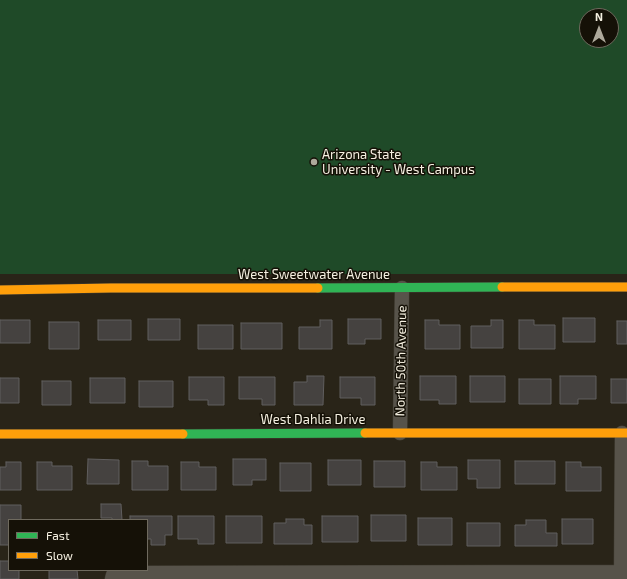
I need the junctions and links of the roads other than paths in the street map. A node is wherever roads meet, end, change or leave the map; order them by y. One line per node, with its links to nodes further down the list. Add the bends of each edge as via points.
1 (627, 287): 2 (street, West Sweetwater Avenue)
2 (402, 288): 3 (street, West Sweetwater Avenue); 4 (street, North 50th Avenue)
3 (0, 290)
4 (400, 433): 5 (street, West Dahlia Drive); 6 (street, West Dahlia Drive)
5 (625, 433): 7 (street)
6 (0, 434)
7 (621, 576): 8 (street, via 129,573)
8 (112, 577)

